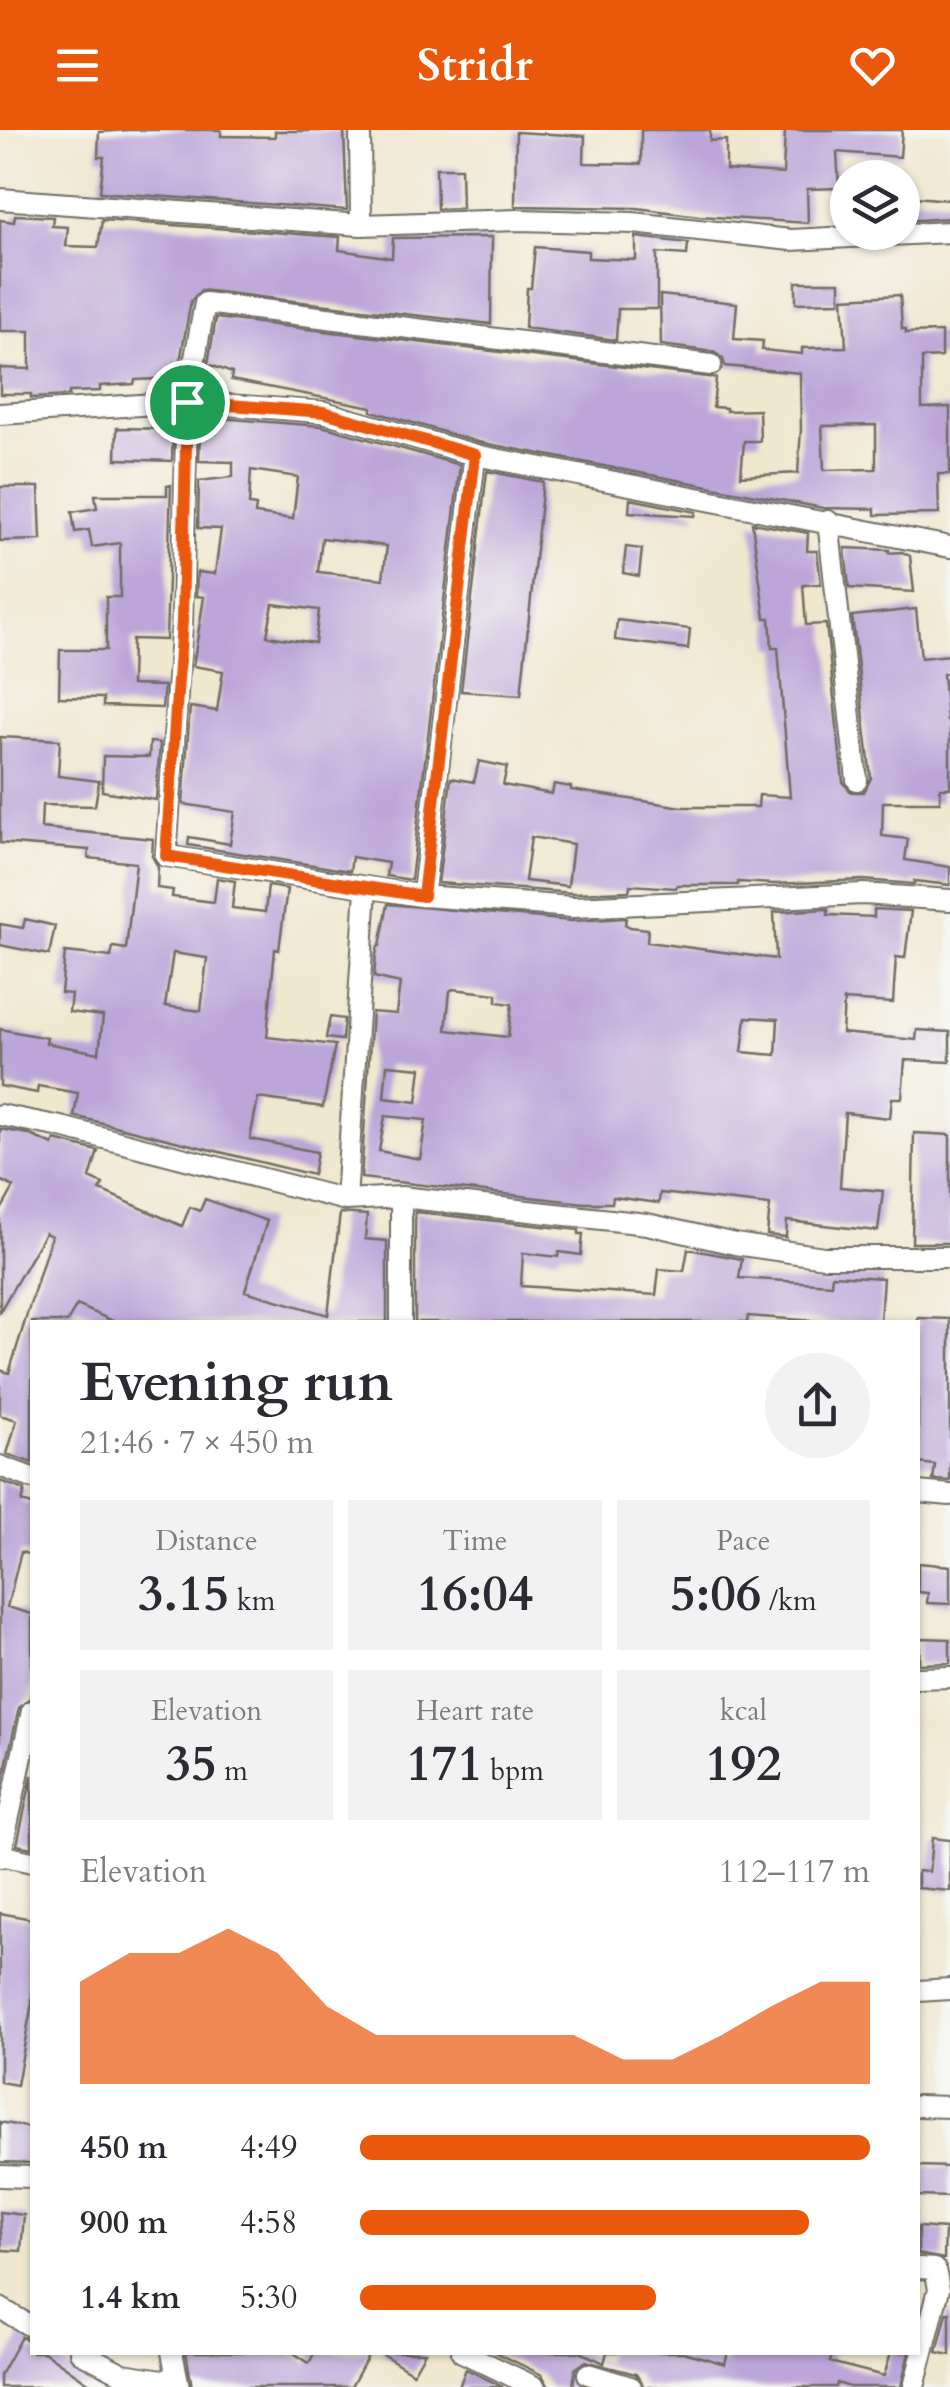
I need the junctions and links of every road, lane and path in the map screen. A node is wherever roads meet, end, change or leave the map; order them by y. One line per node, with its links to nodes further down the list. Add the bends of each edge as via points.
1 (360, 130): 3 (street)
2 (0, 199): 3 (street)
3 (361, 226): 4 (street, via 634,223 790,240)
4 (950, 232)
5 (711, 365): 6 (street, via 206,303)
6 (187, 402): 7 (street); 8 (street, via 324,412); 12 (street, via 182,621 166,856)
7 (0, 414)
8 (475, 455): 9 (street); 13 (street)
9 (828, 522): 10 (street); 11 (street)
10 (950, 547)
11 (857, 780)
12 (366, 889): 13 (street); 17 (street)
13 (423, 896): 14 (street, via 574,906 863,894)
14 (950, 900)
15 (0, 1115): 17 (street)
16 (401, 1196): 17 (street); 18 (street, via 647,1224 824,1258); 19 (street)
17 (346, 1200)
18 (950, 1257)
19 (400, 1320)
20 (0, 1466): 21 (street)
21 (30, 1477)
22 (920, 1492): 23 (street)
23 (950, 1495)
24 (950, 1677): 25 (street)
25 (920, 1678)
26 (30, 1720): 27 (street)
27 (0, 1855): 28 (street)
28 (30, 1862)
29 (950, 1988): 30 (street)
30 (920, 1991)
31 (920, 2106): 32 (street)
32 (950, 2106)
33 (0, 2176): 34 (street)
34 (30, 2177)
35 (920, 2268): 36 (street, via 935,2269)
36 (945, 2290): 47 (street)
37 (0, 2308): 38 (street)
38 (30, 2326)
39 (86, 2355): 44 (street, via 123,2374)
40 (173, 2355): 44 (street)
41 (468, 2355): 45 (street)
42 (593, 2355): 43 (street)
43 (586, 2380): 46 (street)
44 (178, 2384)
45 (536, 2387)
46 (631, 2387)
47 (914, 2387)

